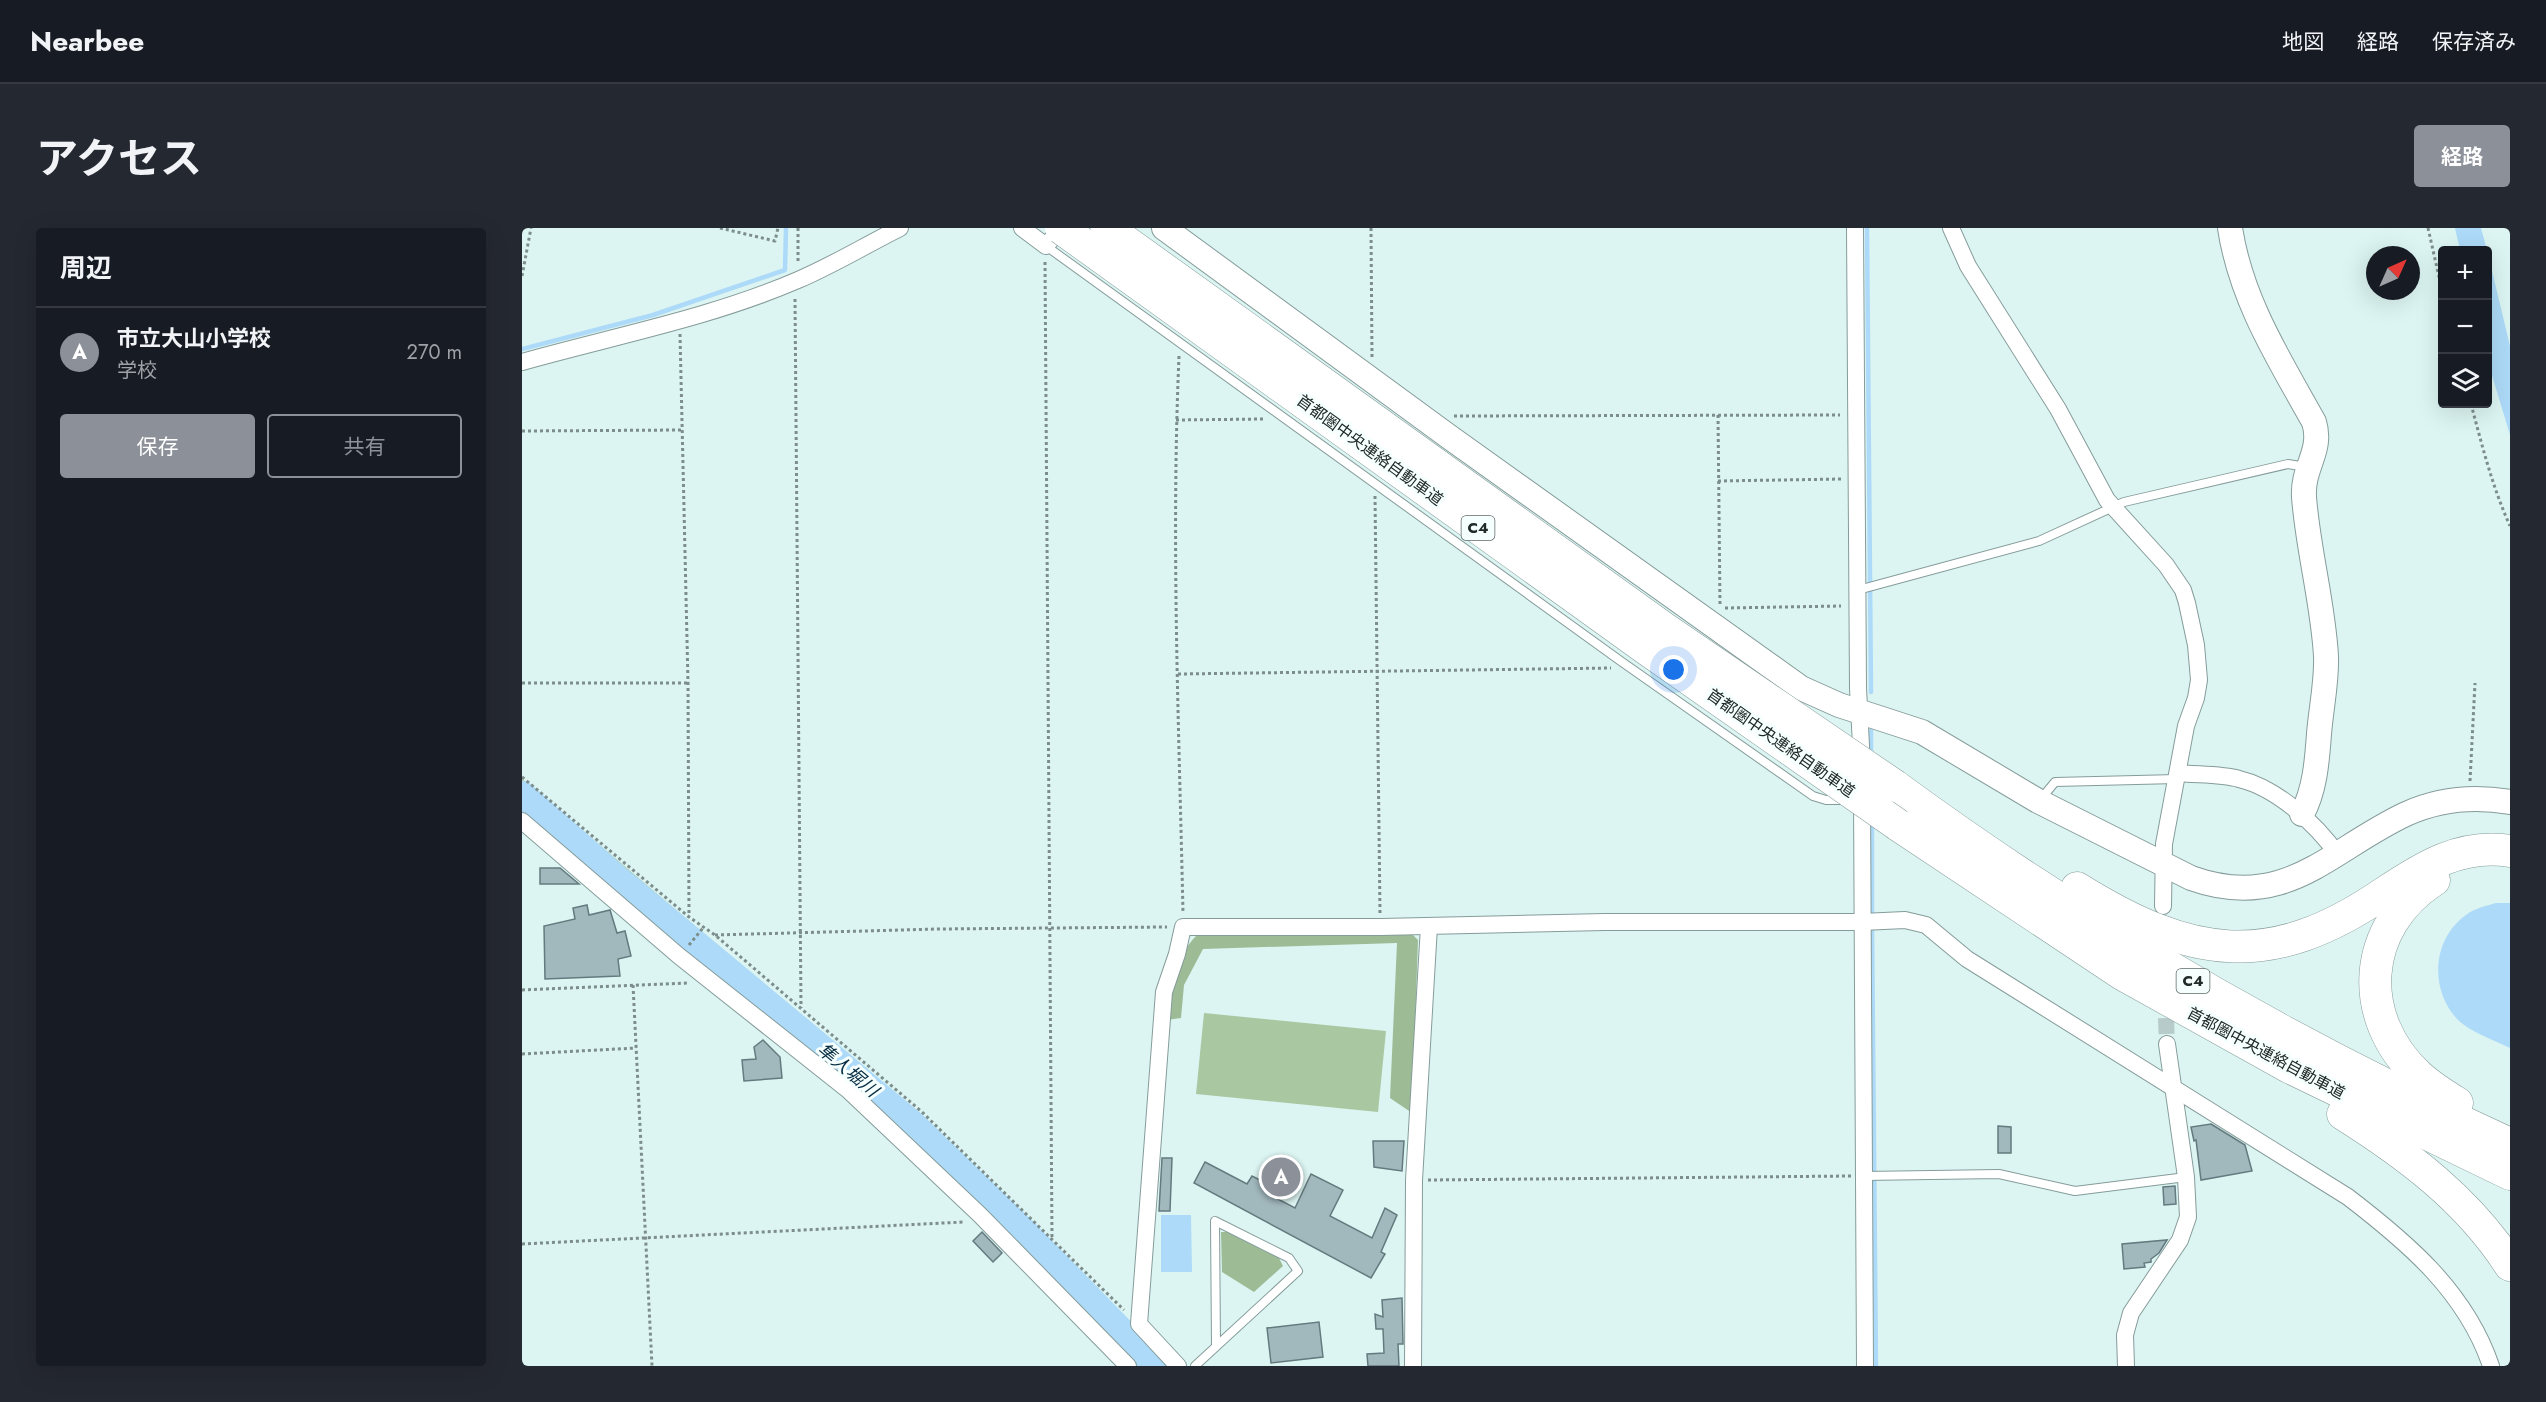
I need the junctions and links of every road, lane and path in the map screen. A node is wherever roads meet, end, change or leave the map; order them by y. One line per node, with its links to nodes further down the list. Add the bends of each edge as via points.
1 (531, 228): 16 (path)
2 (720, 228): 3 (path, via 775,241)
3 (778, 228)
4 (798, 228): 17 (path)
5 (900, 228): 17 (street)
6 (1022, 228): 14 (street)
7 (1107, 228): 54 (highway, 首都圏中央連絡自動車道 / C4, bridge, via 1724,669)
8 (1164, 228): 18 (street)
9 (1371, 228): 23 (path, via 1372,358)
10 (1855, 228): 26 (street)
11 (1951, 228): 39 (street, via 1968,266 2058,409)
12 (2230, 228): 33 (street, via 2238,271 2248,296 2314,422 2317,444)
13 (2428, 228): 15 (path)
14 (1056, 234): 20 (lane); 69 (path, via 1044,279); 80 (highway, 首都圏中央連絡自動車道 / C4, bridge, via 1898,825 2122,975)
15 (2438, 272)
16 (522, 276)
17 (798, 280): 19 (street); 73 (path, via 795,298)
18 (1238, 297): 21 (lane); 23 (street)
19 (680, 321): 22 (street); 30 (path)
20 (1179, 342): 21 (lane); 28 (path)
21 (1197, 354): 27 (lane)
22 (522, 362)
23 (1365, 376): 31 (street)
24 (2472, 408): 40 (path, via 2484,456)
25 (1718, 415): 26 (path); 31 (path, via 1452,416); 36 (path)
26 (1857, 415): 35 (street)
27 (1283, 417): 28 (path); 37 (lane)
28 (1176, 420): 47 (path)
29 (522, 430): 30 (path)
30 (682, 430): 49 (path)
31 (1441, 446): 32 (lane); 42 (street)
32 (1428, 464)
33 (2307, 467): 39 (lane, via 2288,464 2124,502); 59 (street, via 2304,496 2326,659 2316,766)
34 (1421, 474): 38 (lane)
35 (1858, 479): 36 (path); 41 (street)
36 (1718, 480): 41 (path, via 1720,609)
37 (1375, 483): 38 (lane); 46 (path)
38 (1401, 501): 45 (lane)
39 (2112, 509): 41 (lane, via 2039,541); 52 (street, via 2166,565 2187,603 2199,680)
40 (2510, 526)
41 (1858, 597): 51 (street)
42 (1662, 605): 43 (lane); 51 (street, via 1801,688)
43 (1648, 624)
44 (1642, 634): 45 (lane)
45 (1622, 663): 46 (path, via 1613,668); 56 (lane, via 1813,796)
46 (1377, 671): 47 (path); 71 (path)
47 (1178, 674): 70 (path)
48 (522, 683): 49 (path)
49 (688, 683): 66 (path)
50 (2475, 683): 55 (path)
51 (1861, 712): 56 (street); 57 (street, via 1922,732)
52 (2178, 776): 57 (lane, via 2055,782); 59 (street, via 2239,779); 63 (street, via 2164,844)
53 (522, 777): 66 (path)
54 (1898, 782): 61 (highway, via 2088,895 2172,935 2230,947 2281,943 2311,933 2341,920 2433,862 2461,852); 86 (highway, 首都圏中央連絡自動車道 / C4, via 1981,849 2137,948 2378,1082)
55 (2471, 798): 58 (street); 62 (street, via 2407,814)
56 (1862, 800): 67 (street)
57 (2038, 801): 63 (street)
58 (2510, 802)
59 (2302, 814): 62 (street)
60 (522, 821): 75 (street)
61 (2510, 851)
62 (2338, 855): 63 (street, via 2293,879 2255,888 2216,886)
63 (2164, 865): 65 (street)
64 (2510, 867): 85 (highway, via 2473,867 2446,874 2411,897 2387,928 2374,977 2377,1010 2393,1044 2412,1069 2446,1096)
65 (2163, 906)
66 (689, 917): 72 (path)
67 (1862, 922): 68 (street); 84 (street, via 1905,920 1926,925 1967,959); 88 (street)
68 (1429, 926): 71 (street); 90 (street)
69 (1050, 927): 70 (path); 73 (path); 92 (path)
70 (1183, 927): 71 (street); 96 (street, via 1164,992)
71 (1381, 927)
72 (703, 928): 74 (path); 75 (path)
73 (801, 933): 74 (path); 79 (path)
74 (716, 935): 79 (path)
75 (680, 956): 76 (street)
76 (704, 976): 77 (path, via 699,983); 91 (street, via 848,1090)
77 (633, 985): 78 (path); 82 (path)
78 (522, 990)
79 (801, 1008): 92 (path, via 921,1111)
80 (2239, 1040): 87 (highway, 首都圏中央連絡自動車道 / C4); 95 (highway, via 2270,1072 2353,1120 2429,1174 2474,1217)
81 (2166, 1044): 84 (street)
82 (636, 1048): 83 (path); 93 (path)
83 (522, 1054)
84 (2172, 1086): 89 (street); 105 (street, via 2382,1222 2430,1266 2462,1306)
85 (2510, 1131)
86 (2510, 1144)
87 (2510, 1174)
88 (1863, 1176): 89 (lane, via 1999,1174 2075,1191); 90 (path); 103 (street)
89 (2186, 1177): 104 (street, via 2188,1217 2180,1240 2131,1313 2125,1335)
90 (1414, 1180): 102 (street)
91 (980, 1215): 93 (path, via 974,1221); 99 (street)
92 (1052, 1238): 96 (path)
93 (646, 1239): 94 (path); 98 (path)
94 (522, 1244)
95 (2510, 1265)
96 (1139, 1324): 100 (street)
97 (1216, 1346): 97 (lane, via 1215,1312 1215,1221 1289,1258 1298,1270); 101 (lane)
98 (652, 1366)
99 (1128, 1366)
100 (1178, 1366)
101 (1195, 1366)
102 (1413, 1366)
103 (1865, 1366)
104 (2126, 1366)
105 (2491, 1366)

